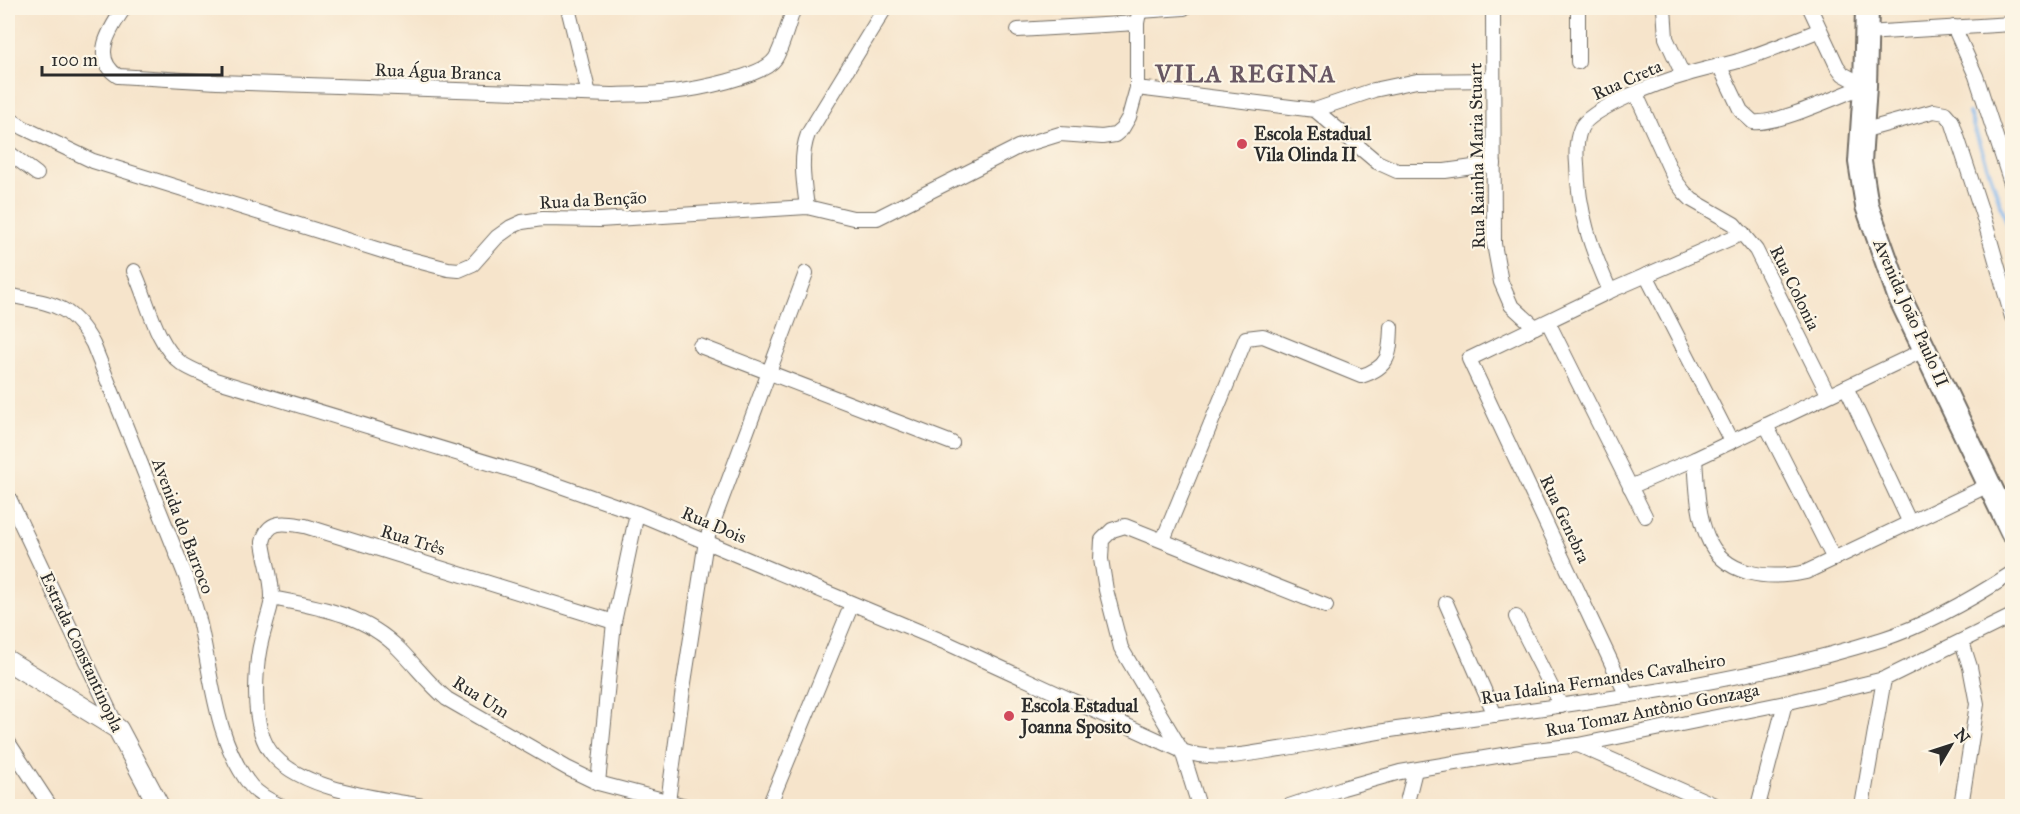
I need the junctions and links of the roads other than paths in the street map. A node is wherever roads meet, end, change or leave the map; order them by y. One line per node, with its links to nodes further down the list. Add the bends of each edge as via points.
1 (124, 8): 23 (street, Rua Água Branca, via 104,47 106,65 118,76 144,80)
2 (568, 8): 23 (street)
3 (794, 8): 23 (street, Rua Água Branca, via 776,59 755,72 670,93)
4 (885, 8): 32 (street, via 804,144)
5 (1184, 8): 11 (street)
6 (1493, 8): 20 (street, Rua Rainha Maria Stuart)
7 (1578, 8): 17 (street)
8 (1664, 8): 19 (street, via 1666,38)
9 (1810, 8): 15 (street)
10 (1867, 8): 16 (main road, Avenida João Paulo II)
11 (1139, 14): 14 (street); 22 (street)
12 (2013, 24): 13 (street)
13 (1954, 27): 16 (street); 31 (street, via 1976,76)
14 (1018, 30)
15 (1820, 30): 18 (street, Rua Creta); 21 (street, via 1843,74)
16 (1866, 33): 21 (main road, Avenida João Paulo II)
17 (1578, 62)
18 (1719, 65): 19 (street, Rua Creta); 21 (street, via 1741,111 1753,122 1767,122)
19 (1683, 75): 24 (street, Rua Creta)
20 (1492, 80): 25 (street, via 1418,81 1374,90); 29 (street, Rua Rainha Maria Stuart)
21 (1865, 86): 27 (main road, Avenida João Paulo II)
22 (1137, 88): 25 (street); 32 (street, Rua da Benção, via 1129,117 1115,135 1060,134 1018,147 877,218 854,218)
23 (590, 94)
24 (1636, 94): 33 (street, Rua Colonia, via 1684,192); 37 (street, Rua Creta, via 1592,115 1581,127 1578,138 1577,176 1583,221)
25 (1315, 110): 29 (street, via 1377,162 1397,171 1444,171)
26 (8, 118): 32 (street, Rua da Benção, via 93,161 447,269 459,270 473,264 497,237 522,222)
27 (1862, 131): 39 (street, via 1934,111 1945,113 1952,122); 43 (main road, Avenida João Paulo II, via 1860,162 1867,206 1899,296)
28 (8, 152): 30 (street)
29 (1494, 164): 40 (street, Rua Rainha Maria Stuart, via 1494,244 1502,282 1511,305)
30 (37, 174)
31 (2013, 186)
32 (807, 207)
33 (1743, 233): 36 (street); 46 (street, Rua Colonia, via 1766,265)
34 (134, 271): 54 (street, Rua Dois, via 171,354 215,380 532,476)
35 (806, 273): 44 (street)
36 (1646, 275): 37 (street); 48 (street)
37 (1610, 291): 40 (street)
38 (8, 295): 87 (street, Avenida do Barroco, via 45,303 72,315 93,345 186,577 218,711 236,763 252,787)
39 (2013, 317)
40 (1542, 325): 52 (street); 72 (street, Rua Genebra, via 1469,358)
41 (1391, 327): 58 (street, via 1386,360 1374,372 1361,376 1263,336 1246,338)
42 (700, 346): 44 (street)
43 (1924, 350): 45 (street); 51 (main road, Avenida João Paulo II)
44 (768, 373): 49 (street); 59 (street)
45 (1846, 387): 46 (street); 56 (street)
46 (1828, 394): 47 (street)
47 (1766, 425): 48 (street); 60 (street)
48 (1731, 441): 50 (street)
49 (952, 443)
50 (1695, 459): 52 (street); 60 (street, via 1703,523 1713,548 1725,561 1756,575 1780,576 1806,572)
51 (1991, 484): 56 (street); 57 (main road, Avenida João Paulo II)
52 (1630, 487): 55 (street)
53 (8, 496): 76 (street, Estrada Constantinopla)
54 (637, 513): 59 (street, Rua Dois); 68 (street)
55 (1645, 516)
56 (1910, 523): 60 (street)
57 (2013, 532)
58 (1162, 540): 65 (street); 79 (street, via 1125,526 1112,530 1102,540 1101,558 1122,648)
59 (706, 541): 64 (street, Rua Dois); 83 (street)
60 (1834, 559)
61 (2013, 573): 72 (street, Rua Idalina Fernandes Cavalheiro, via 1923,624 1881,640 1721,680)
62 (272, 598): 68 (street, Rua Três, via 264,555 265,533 270,527 290,523); 81 (street, Rua Um, via 316,606 372,627 447,699); 82 (street, via 257,669 256,699 263,737 284,766)
63 (1446, 603): 75 (street)
64 (852, 604): 79 (street, Rua Dois); 90 (street)
65 (1326, 606)
66 (2013, 616): 69 (street, Rua Tomaz Antônio Gonzaga)
67 (1516, 617): 74 (street)
68 (614, 622): 81 (street)
69 (1962, 642): 71 (street, Rua Tomaz Antônio Gonzaga); 96 (street, via 1977,704)
70 (8, 661): 76 (street)
71 (1884, 679): 73 (street, Rua Tomaz Antônio Gonzaga); 95 (street)
72 (1627, 696): 74 (street, Rua Idalina Fernandes Cavalheiro)
73 (1785, 703): 78 (street, Rua Tomaz Antônio Gonzaga); 94 (street)
74 (1561, 706): 75 (street, Rua Idalina Fernandes Cavalheiro)
75 (1496, 715): 79 (street, Rua Idalina Fernandes Cavalheiro, via 1235,756 1205,757)
76 (118, 729): 86 (street, Estrada Constantinopla)
77 (8, 742): 85 (street)
78 (1578, 745): 80 (street, Rua Tomaz Antônio Gonzaga); 93 (street)
79 (1182, 750): 91 (street)
80 (1415, 770): 84 (street, Rua Tomaz Antônio Gonzaga, via 1343,788); 92 (street)
81 (598, 783): 83 (street, Rua Um)
82 (357, 801): 88 (street)
83 (668, 802): 89 (street, Rua Um)
84 (1297, 805)
85 (50, 807)
86 (159, 807)
87 (281, 807)
88 (424, 807)
89 (686, 807)
90 (769, 807)
91 (1199, 807)
92 (1406, 807)
93 (1717, 807)
94 (1758, 807)
95 (1862, 807)
96 (1961, 807)

